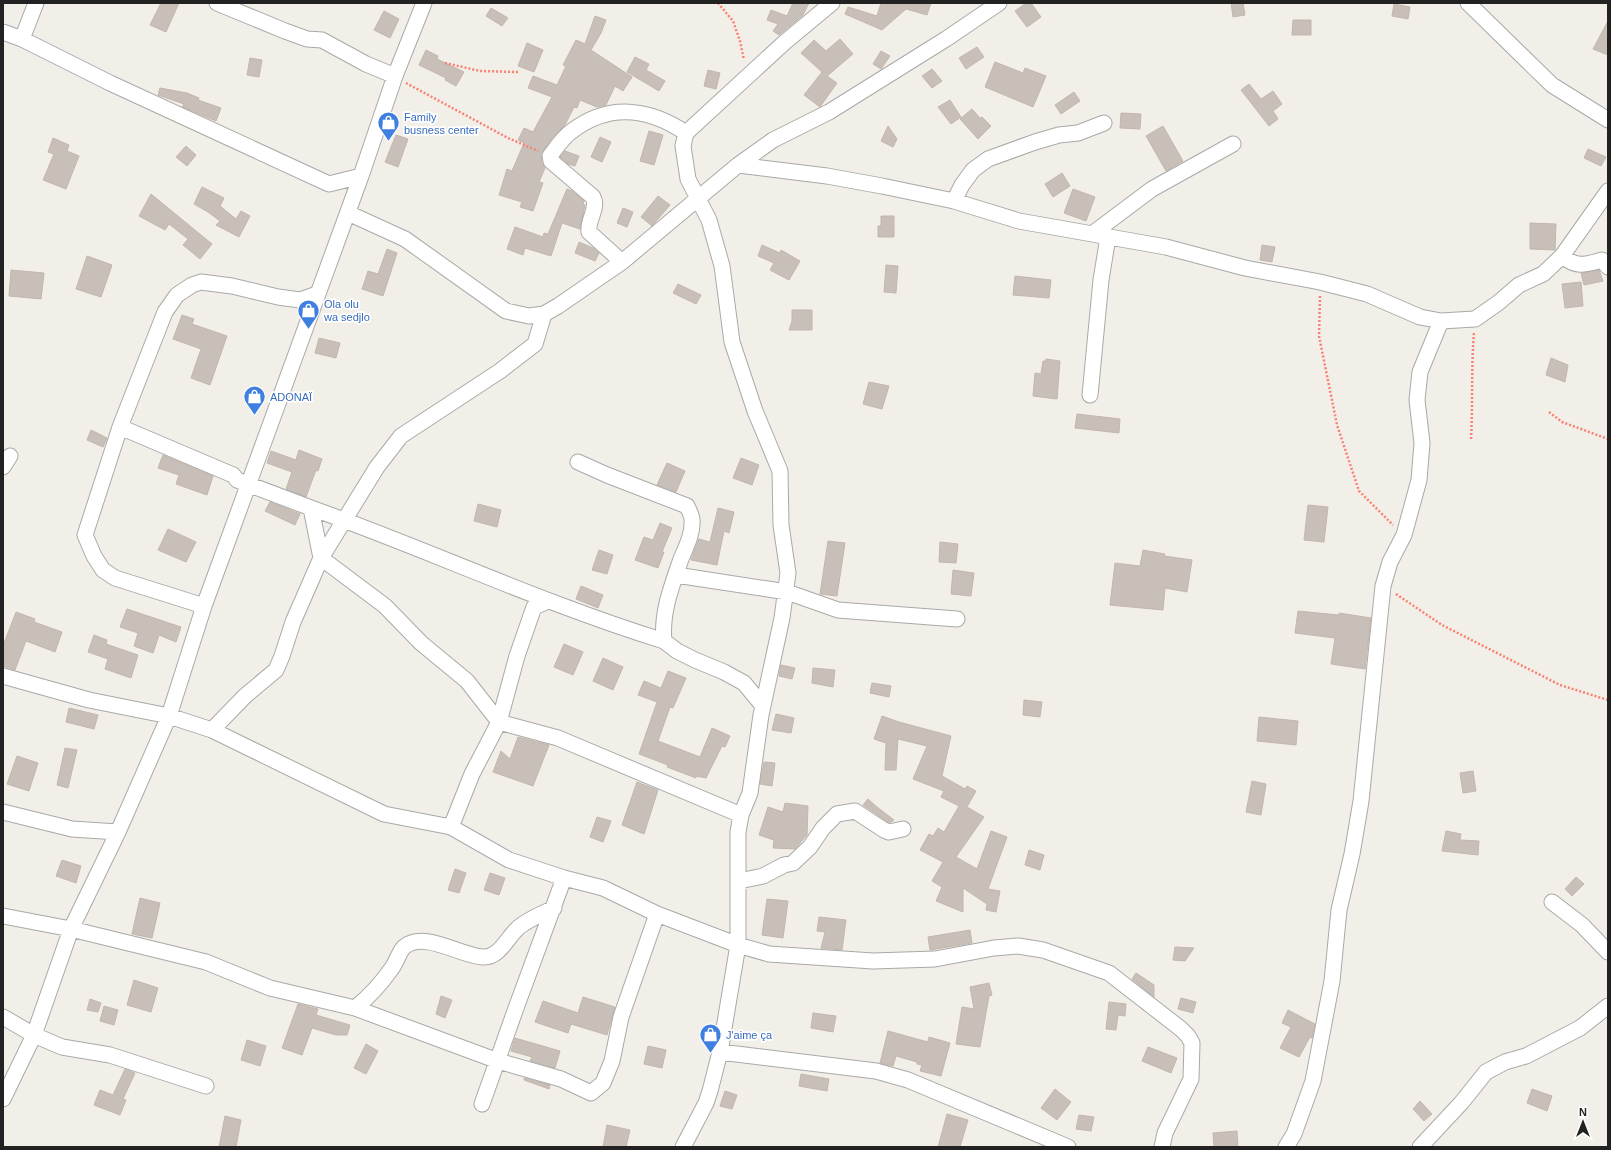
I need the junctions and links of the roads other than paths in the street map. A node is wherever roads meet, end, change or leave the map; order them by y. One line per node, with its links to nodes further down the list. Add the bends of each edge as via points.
1 (36, 3): 8 (street)
2 (218, 3): 9 (street, via 307,39 322,40 366,64)
3 (424, 3): 9 (street)
4 (832, 3): 12 (street, via 742,80)
5 (999, 3): 14 (street, via 829,112 774,140)
6 (1468, 3): 10 (street, via 1552,85)
7 (3, 32): 8 (street)
8 (22, 39): 16 (street)
9 (395, 76): 15 (street)
10 (1608, 120)
11 (1104, 123): 19 (street, via 1078,133 1035,142 988,159 974,170)
12 (686, 133): 18 (street, via 683,146 688,179); 24 (street, via 653,117 622,111 607,114 572,131 550,156 552,161 593,197 595,205 589,232)
13 (1233, 144): 21 (street, via 1152,190)
14 (738, 165): 18 (street); 19 (street, via 827,176)
15 (361, 176): 16 (street); 20 (street)
16 (329, 184): 20 (street)
17 (1608, 190): 23 (street)
18 (699, 198): 24 (street); 37 (street, via 722,266 732,342 755,411 780,471 781,525 788,572)
19 (954, 201): 21 (street, via 1019,221)
20 (350, 207): 26 (street); 27 (street, via 405,239 506,311 529,316)
21 (1092, 234): 22 (street)
22 (1108, 237): 28 (street, via 1166,246 1245,268 1320,282 1367,294 1420,317); 29 (street, via 1101,280)
23 (1562, 256): 25 (street, via 1571,263 1581,265 1602,260); 28 (street, via 1543,274 1519,285 1475,319)
24 (622, 262): 27 (street)
25 (1608, 267)
26 (317, 294): 30 (street, via 300,300 201,282 177,295 165,312); 32 (street)
27 (544, 314): 34 (street, via 535,344 500,371 401,436 377,467)
28 (1441, 321): 73 (street, via 1420,372 1417,400 1422,443 1419,480 1404,535 1390,562 1383,586 1361,801 1339,910 1332,981 1313,1081 1294,1134)
29 (1090, 395)
30 (120, 427): 32 (street); 39 (street, via 85,535 94,556 103,570 115,578)
31 (578, 462): 36 (street, via 607,476 687,506 693,519 691,535)
32 (249, 484): 33 (street); 39 (street)
33 (311, 508): 34 (street); 35 (street)
34 (345, 520): 35 (street); 38 (street)
35 (321, 558): 45 (street, via 385,606 421,643 467,682); 46 (street, via 293,622 276,670 245,696)
36 (676, 575): 37 (street); 41 (street, via 663,625)
37 (787, 592): 40 (street, via 838,610); 43 (street)
38 (548, 601): 41 (street); 45 (street, via 534,607)
39 (204, 606): 44 (street)
40 (957, 619)
41 (664, 641): 43 (street, via 677,651 744,683)
42 (3, 676): 44 (street, via 89,700)
43 (763, 706): 48 (street, via 750,793)
44 (169, 716): 46 (street); 51 (street)
45 (499, 722): 48 (street, via 558,738); 49 (street, via 472,774)
46 (212, 730): 49 (street, via 384,814)
47 (3, 812): 51 (street, via 72,829)
48 (741, 815): 53 (street, via 737,856)
49 (451, 827): 52 (street, via 509,860)
50 (903, 829): 53 (street, via 889,832 855,811 837,814 793,864 784,865 763,876)
51 (118, 832): 58 (street)
52 (564, 878): 55 (street); 56 (street, via 603,888)
53 (739, 880): 59 (street)
54 (1552, 902): 60 (street, via 1582,925)
55 (554, 908): 62 (street, via 518,928 498,952 484,957 419,941 404,948 373,994); 66 (street)
56 (657, 914): 59 (street); 66 (street, via 621,1017 612,1061 603,1083 591,1093 561,1079)
57 (3, 916): 58 (street)
58 (71, 929): 62 (street, via 184,955 270,988); 64 (street)
59 (738, 945): 65 (street); 72 (street, via 769,954 873,961 935,959 1018,946 1043,950 1109,973 1181,1029 1192,1043 1191,1079 1168,1127)
60 (1608, 952)
61 (1608, 1006): 74 (street, via 1580,1028 1533,1053 1505,1062 1486,1072)
62 (355, 1008): 66 (street)
63 (3, 1017): 64 (street)
64 (34, 1035): 67 (street, via 62,1047 110,1055); 68 (street)
65 (720, 1052): 70 (street, via 706,1103); 71 (street, via 876,1071 908,1080)
66 (498, 1061): 69 (street)
67 (206, 1086)
68 (3, 1099)
69 (482, 1104)
70 (683, 1147)
71 (1068, 1147)
72 (1162, 1147)
73 (1286, 1147)
74 (1420, 1147)

